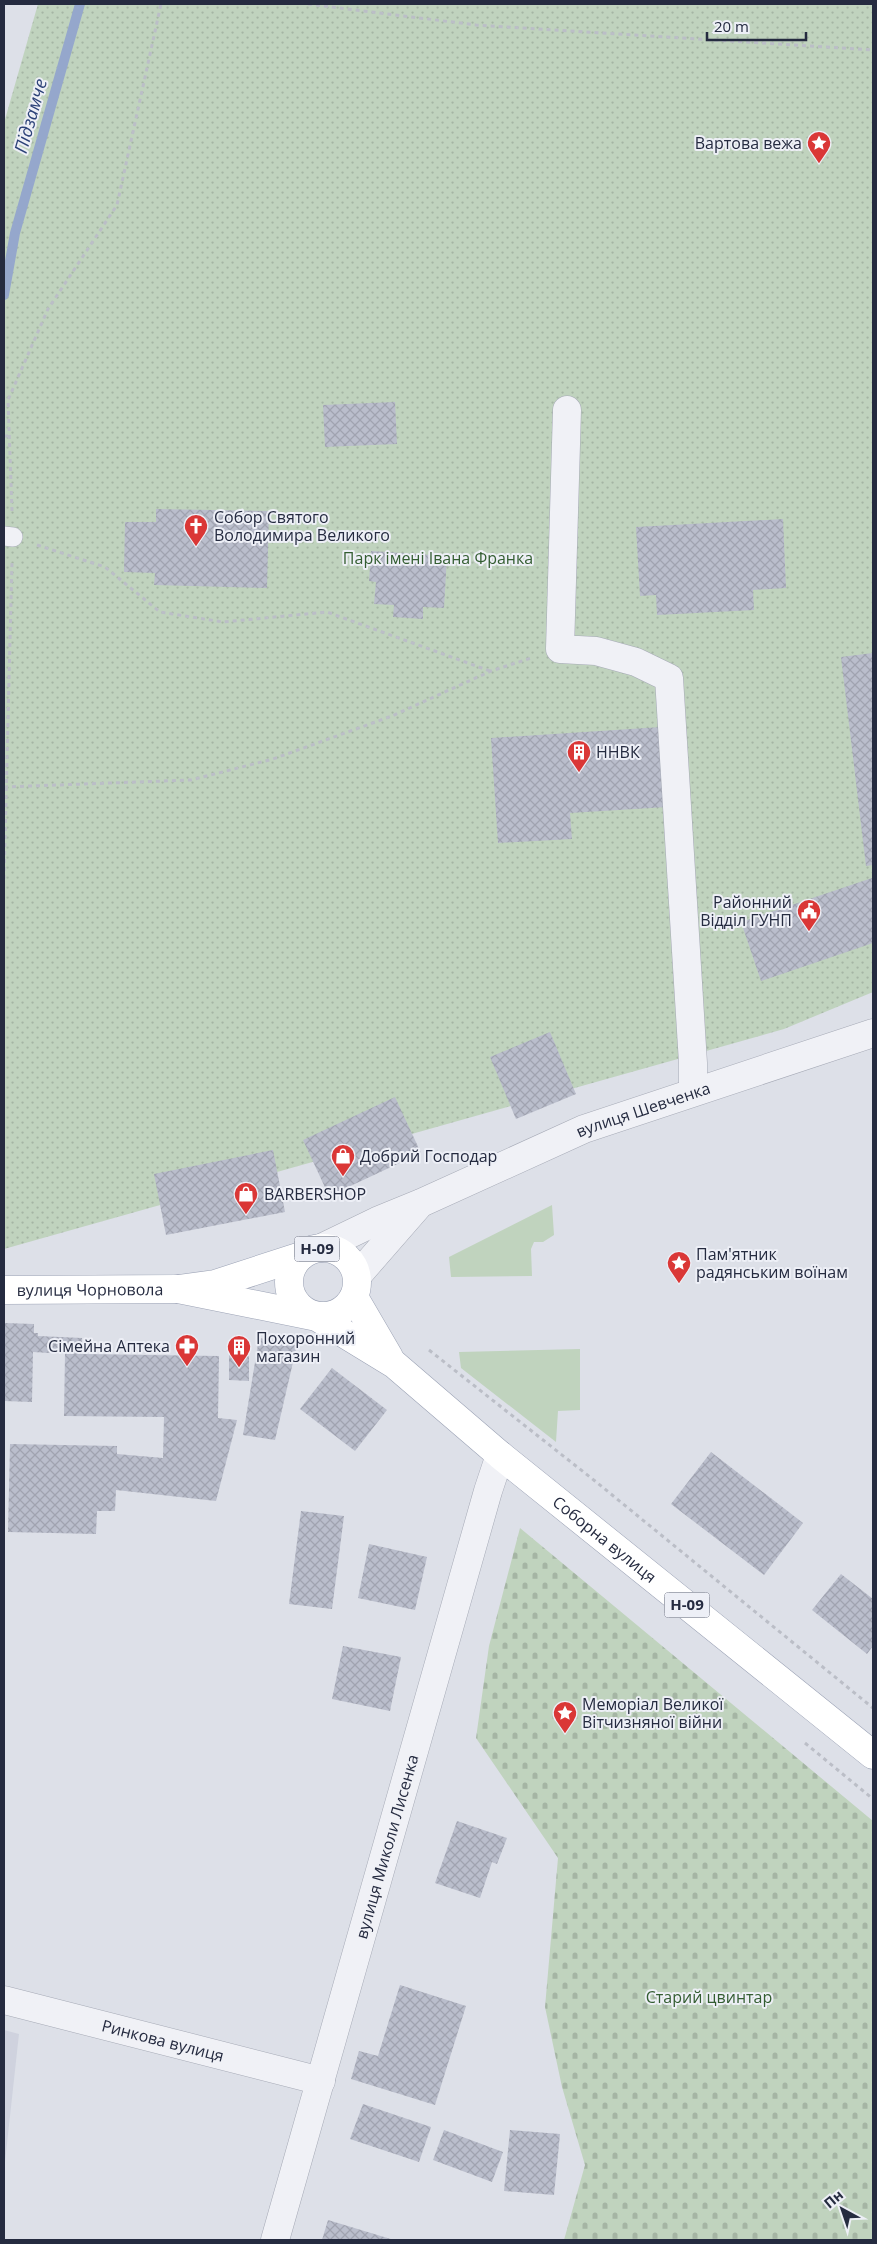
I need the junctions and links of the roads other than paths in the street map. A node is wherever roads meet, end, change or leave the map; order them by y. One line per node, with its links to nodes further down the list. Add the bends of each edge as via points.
1 (567, 410): 3 (street, via 560,649 596,650 636,662 669,678)
2 (873, 1033): 3 (street, вулиця Шевченка)
3 (693, 1092): 4 (street, вулиця Шевченка, via 584,1129)
4 (421, 1203): 5 (street, вулиця Шевченка, via 376,1220); 6 (street, вулиця Шевченка)
5 (311, 1252): 6 (main road, Н-09, via 331,1249 348,1258); 7 (main road, вулиця Чорновола / Н-09, via 215,1284); 9 (main road, Н-09, via 293,1264 288,1286 298,1307)
6 (355, 1287): 9 (main road, Н-09, via 348,1306 328,1317); 10 (main road, вулиця Чорновола / Н-09)
7 (178, 1289): 8 (main road, вулиця Чорновола / Н-09); 9 (main road, вулиця Чорновола / Н-09)
8 (4, 1290)
9 (317, 1317): 10 (main road, вулиця Чорновола / Н-09)
10 (394, 1364): 11 (main road, вулиця Чорновола / Н-09)
11 (500, 1455): 12 (main road, Соборна вулиця / Н-09); 14 (street, вулиця Миколи Лисенка)
12 (873, 1755)
13 (4, 2000): 14 (street, Ринкова вулиця)
14 (321, 2081): 15 (street, вулиця Миколи Лисенка)
15 (275, 2240)

